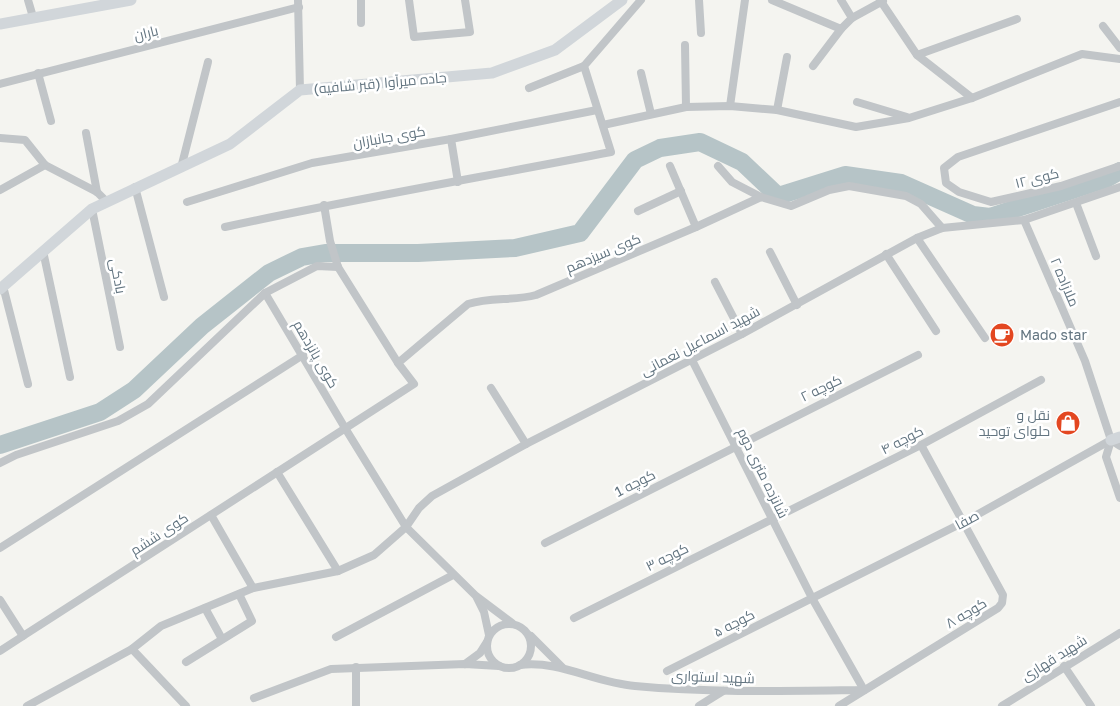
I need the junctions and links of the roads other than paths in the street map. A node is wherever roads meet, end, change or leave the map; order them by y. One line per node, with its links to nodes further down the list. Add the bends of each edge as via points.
1 (28, 0): 15 (street)
2 (131, 0): 12 (street)
3 (362, 0): 18 (street)
4 (409, 0): 5 (street, via 414,37 470,32)
5 (465, 0)
6 (622, 0): 35 (street, جاده میرآوا (قبر شافیه), via 555,50 492,73)
7 (641, 0): 29 (street)
8 (699, 0): 22 (street)
9 (745, 0): 39 (street)
10 (772, 0): 21 (street)
11 (841, 0): 16 (street)
12 (118, 1): 15 (street)
13 (882, 1): 16 (street); 25 (street)
14 (298, 4): 31 (street, باران); 35 (street)
15 (33, 17): 19 (street)
16 (852, 18): 21 (street)
17 (1017, 19): 25 (street)
18 (361, 23)
19 (0, 24)
20 (1103, 26): 24 (street)
21 (841, 28): 30 (street)
22 (701, 33)
23 (685, 45): 40 (street)
24 (1120, 48)
25 (917, 55): 36 (street)
26 (787, 57): 42 (street)
27 (1120, 59): 36 (street, via 1082,54)
28 (208, 62): 54 (street)
29 (584, 66): 34 (street); 41 (street)
30 (813, 66)
31 (38, 73): 33 (street, باران); 45 (street)
32 (641, 73): 43 (street)
33 (0, 84)
34 (529, 88)
35 (300, 90): 54 (street, جاده میرآوا (قبر شافیه), via 230,144)
36 (972, 98): 44 (street)
37 (856, 102): 44 (street)
38 (1120, 102): 53 (street, کوی ۱۲, via 958,157 944,168 944,175 946,184 959,192 991,202 1061,186)
39 (730, 106): 40 (street); 42 (street)
40 (686, 107): 43 (street)
41 (597, 110): 46 (street); 49 (street, کوی جانبازان)
42 (777, 110): 44 (street, via 856,127)
43 (651, 114): 46 (street)
44 (909, 118)
45 (50, 121)
46 (603, 125): 55 (street, via 612,152)
47 (86, 133): 60 (street)
48 (0, 138): 50 (street, via 25,140)
49 (451, 139): 55 (street); 63 (street, کوی جانبازان, via 312,163)
50 (45, 166): 58 (street); 60 (street)
51 (670, 166): 59 (street)
52 (718, 166): 61 (street, via 732,182)
53 (1120, 166)
54 (181, 168): 56 (street, جاده میرآوا (قبر شافیه))
55 (458, 182): 65 (street)
56 (135, 187): 62 (street, جاده میرآوا (قبر شافیه)); 81 (street)
57 (1120, 187): 64 (street, شهید اسماعیل نعمانی)
58 (0, 190)
59 (681, 191): 67 (street); 70 (street)
60 (97, 192): 62 (street)
61 (761, 197): 70 (street, کوی سیزدهم); 71 (street, via 791,206 829,190 848,186 906,196 921,204)
62 (108, 202): 66 (street, جاده میرآوا (قبر شافیه))
63 (187, 202)
64 (1076, 203): 68 (street, شهید اسماعیل نعمانی); 76 (street)
65 (324, 205): 69 (street); 77 (street)
66 (92, 209): 73 (street, جاده میرآوا (قبر شافیه)); 86 (street, بادکی)
67 (638, 211)
68 (1024, 220): 71 (street, شهید اسماعیل نعمانی); 96 (street, ملازاده ۲)
69 (225, 227)
70 (696, 227): 90 (street, کوی سیزدهم, via 536,295 468,304)
71 (942, 228): 72 (street, شهید اسماعیل نعمانی)
72 (917, 238): 75 (street, شهید اسماعیل نعمانی); 85 (street)
73 (43, 251): 79 (street, جاده میرآوا (قبر شافیه)); 91 (street)
74 (770, 252): 82 (street)
75 (886, 254): 82 (street, شهید اسماعیل نعمانی); 83 (street)
76 (1096, 256)
77 (338, 266): 80 (street, via 317,266); 90 (street)
78 (715, 282): 84 (street)
79 (2, 287): 93 (street)
80 (265, 293): 87 (street, کوی پانزدهم); 100 (street, via 148,404 118,421)
81 (164, 297)
82 (797, 305): 84 (street, شهید اسماعیل نعمانی)
83 (936, 331)
84 (742, 334): 89 (street, شهید اسماعیل نعمانی)
85 (985, 338)
86 (120, 347)
87 (303, 355): 95 (street, کوی پانزدهم); 108 (street)
88 (918, 355): 98 (street, کوچه ۲)
89 (692, 360): 97 (street, شهید اسماعیل نعمانی); 98 (street, شانزده متری دوم)
90 (398, 362): 95 (street, via 414,384)
91 (70, 377)
92 (1041, 380): 99 (street, کوچه ۴)
93 (28, 384)
94 (491, 388): 97 (street)
95 (345, 428): 101 (street, کوی ششم); 106 (street, کوی پانزدهم)
96 (1117, 441): 102 (street, via 1106,457); 105 (street, صفا)
97 (526, 444): 106 (street, شهید اسماعیل نعمانی, via 432,496)
98 (736, 444): 104 (street, شانزده متری دوم); 107 (street, کوچه 1)
99 (921, 445): 104 (street, کوچه ۴); 105 (street)
100 (0, 463)
101 (276, 472): 103 (street, کوی ششم); 109 (street)
102 (1120, 498)
103 (211, 515): 111 (street); 121 (street, کوی ششم)
104 (772, 520): 114 (street, شانزده متری دوم); 117 (street, کوچه ۳)
105 (964, 522): 114 (street, صفا); 135 (street, کوچه ۸, via 1003,595 1002,603)
106 (406, 527): 109 (street, شهید اسماعیل نعمانی, via 374,555); 110 (street, کوی پانزدهم)
107 (545, 543)
108 (0, 548)
109 (338, 571): 111 (street, شهید اسماعیل نعمانی)
110 (454, 575): 113 (street, کوی پانزدهم); 122 (street)
111 (253, 588): 112 (street, شهید اسماعیل نعمانی)
112 (239, 594): 116 (street, شهید اسماعیل نعمانی); 123 (street, via 252,621)
113 (476, 596): 118 (street, کوی پانزدهم); 124 (street, via 484,612)
114 (812, 598): 134 (street, کوچه ۵); 135 (street, شانزده متری دوم)
115 (0, 600): 121 (street)
116 (205, 608): 123 (street); 125 (street, شهید اسماعیل نعمانی, via 160,626)
117 (574, 618)
118 (512, 624): 120 (street, via 525,629); 124 (street, via 499,626)
119 (1120, 633): 131 (street, شهید قهاری)
120 (529, 635): 130 (street, via 532,648); 133 (street, شهید استواری)
121 (23, 636): 126 (street, کوی ششم)
122 (336, 637)
123 (222, 639): 127 (street)
124 (488, 639): 128 (street, via 480,653); 129 (street, via 489,655)
125 (132, 649): 138 (street, شهید اسماعیل نعمانی); 139 (street)
126 (0, 651)
127 (186, 662)
128 (464, 664): 129 (street); 132 (street)
129 (499, 666): 130 (street)
130 (520, 666): 133 (street, شهید استواری, via 536,664)
131 (1064, 666): 143 (street, شهید قهاری); 144 (street)
132 (356, 667): 137 (street, via 331,669); 140 (street)
133 (563, 668): 136 (street, شهید استواری, via 593,679 633,686)
134 (667, 671)
135 (864, 690): 136 (street, شهید استواری); 142 (street)
136 (723, 691): 141 (street)
137 (254, 698)
138 (27, 706)
139 (186, 706)
140 (356, 706)
141 (699, 706)
142 (839, 706)
143 (1002, 706)
144 (1091, 706)

